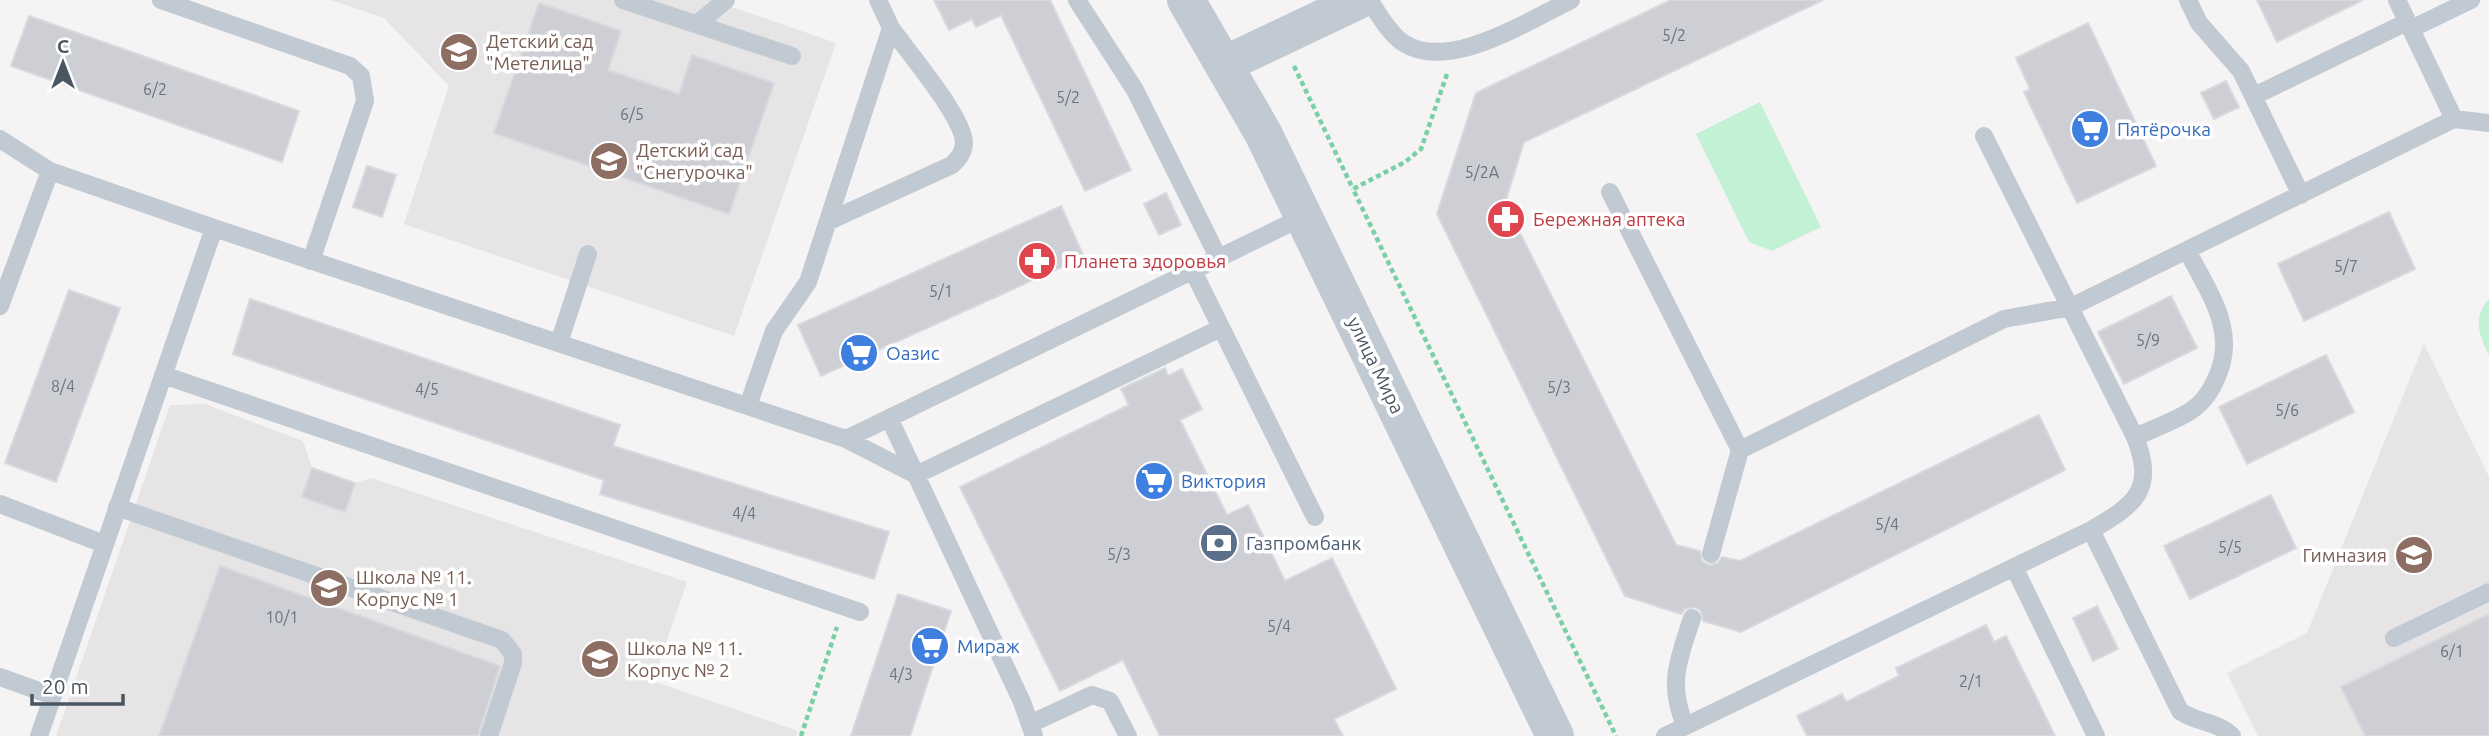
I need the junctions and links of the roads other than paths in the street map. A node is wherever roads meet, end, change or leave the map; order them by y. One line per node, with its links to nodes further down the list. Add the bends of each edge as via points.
1 (161, 0): 13 (lane)
2 (623, 0): 14 (lane)
3 (726, 0): 14 (lane)
4 (878, 0): 16 (lane)
5 (1077, 0): 32 (lane, via 1135,90)
6 (1186, 0): 18 (street, улица Мира)
7 (1360, 0): 18 (street)
8 (1369, 0): 9 (lane, via 1402,43 1436,54 1488,40)
9 (1571, 0)
10 (2188, 0): 19 (lane, via 2199,23 2241,71)
11 (2397, 0): 15 (lane)
12 (2471, 0): 15 (lane)
13 (183, 4): 33 (lane, via 350,66 361,76 365,101)
14 (697, 24): 17 (lane)
15 (2409, 26): 19 (lane); 20 (lane)
16 (891, 28): 28 (lane); 28 (lane, via 952,112 964,145 952,165)
17 (792, 56)
18 (1225, 64): 27 (street, улица Мира)
19 (2254, 96): 26 (lane)
20 (2454, 120): 21 (lane); 26 (lane)
21 (2489, 123)
22 (1984, 136): 36 (lane)
23 (0, 139): 24 (lane)
24 (50, 171): 29 (lane); 35 (lane)
25 (1610, 192): 44 (lane)
26 (2301, 195): 30 (lane)
27 (1303, 217): 32 (lane); 64 (street, улица Мира)
28 (829, 221): 40 (lane, via 808,282 774,331)
29 (214, 228): 33 (lane); 39 (lane)
30 (2187, 250): 36 (lane); 42 (lane, via 2221,319 2227,343 2223,364 2204,399 2189,412)
31 (588, 254): 38 (lane)
32 (1219, 259): 34 (lane)
33 (311, 261): 38 (lane)
34 (1193, 271): 37 (lane); 41 (lane)
35 (0, 306)
36 (2071, 307): 42 (lane); 44 (lane, via 2004,319)
37 (1221, 328): 45 (lane); 48 (lane)
38 (559, 343): 40 (lane)
39 (163, 375): 47 (lane); 54 (lane)
40 (748, 406): 43 (lane)
41 (889, 418): 43 (lane); 45 (lane)
42 (2135, 437): 49 (lane, via 2145,477 2138,496 2126,510)
43 (846, 439): 45 (lane)
44 (1740, 450): 51 (lane)
45 (916, 475): 60 (lane)
46 (0, 504): 50 (lane)
47 (117, 507): 50 (lane); 62 (lane, via 502,640 513,654 513,663)
48 (1315, 517)
49 (2091, 530): 52 (lane); 67 (lane, via 2180,711 2191,719 2220,726)
50 (104, 544): 58 (lane)
51 (1711, 554)
52 (2014, 567): 59 (lane); 66 (lane)
53 (2489, 592): 56 (lane)
54 (852, 609)
55 (1692, 618): 59 (lane, via 1675,673 1676,704)
56 (2394, 638)
57 (0, 677): 58 (lane)
58 (53, 696): 61 (lane)
59 (1685, 725): 65 (lane)
60 (1032, 730): 63 (lane, via 1092,695 1110,701)
61 (39, 736)
62 (489, 736)
63 (1128, 736)
64 (1555, 736)
65 (1665, 736)
66 (2096, 736)
67 (2232, 736)

